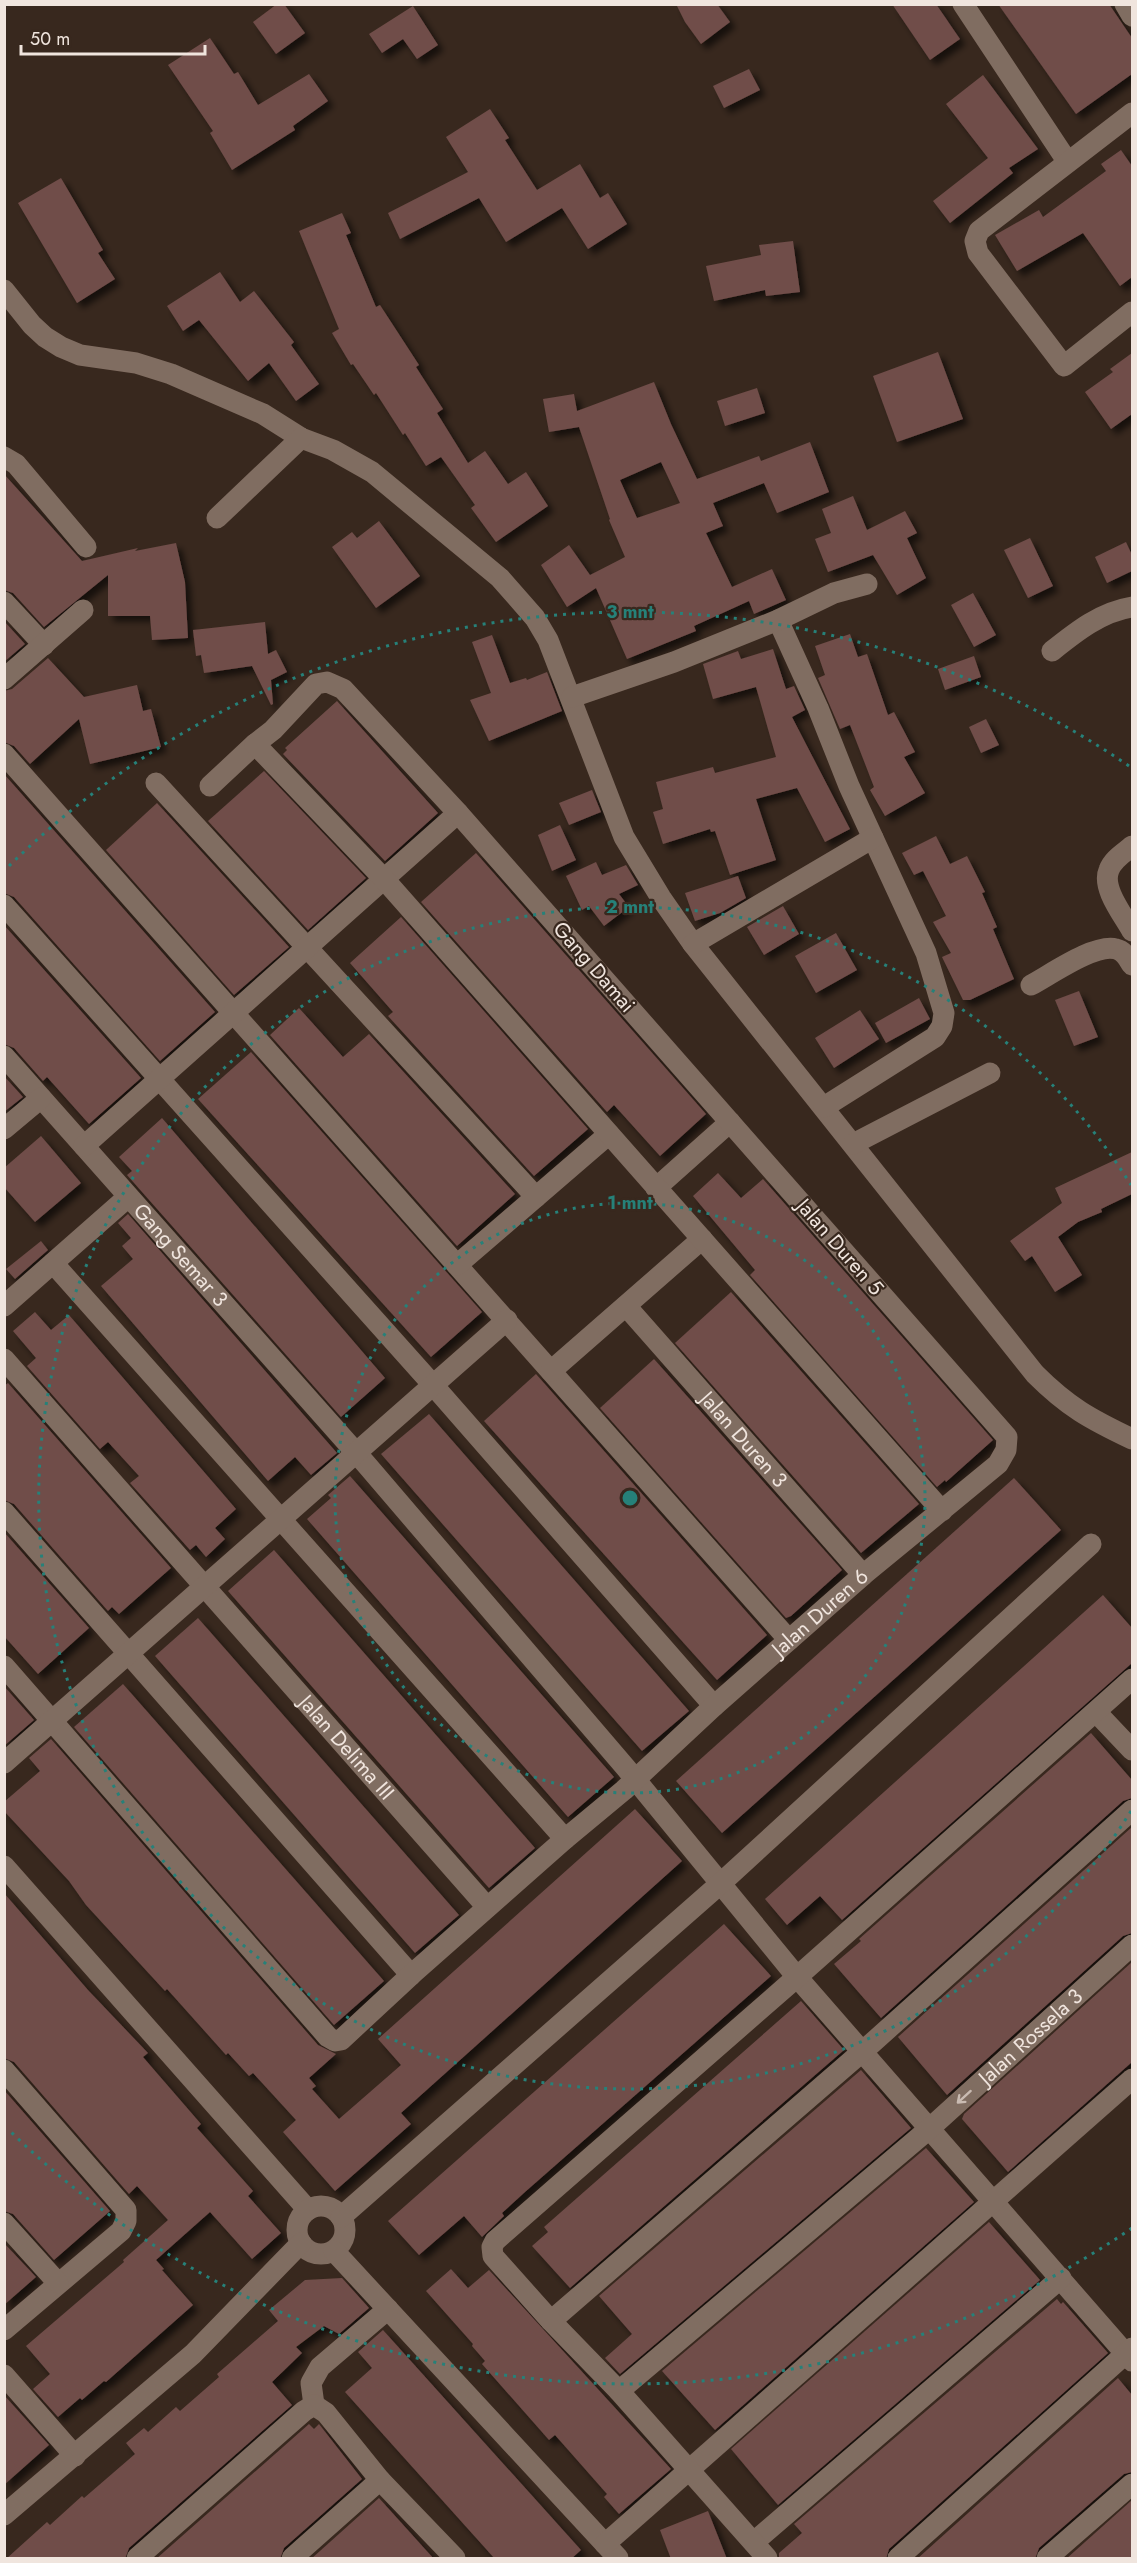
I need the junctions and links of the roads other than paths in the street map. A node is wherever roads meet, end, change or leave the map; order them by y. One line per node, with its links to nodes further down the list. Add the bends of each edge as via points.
1 (963, 4): 5 (street)
2 (1125, 4): 3 (street)
3 (1132, 16)
4 (1132, 112): 5 (street)
5 (1067, 161): 7 (street, via 979,231 975,241 978,253 1064,366)
6 (4, 290): 8 (street, via 32,325 61,346 80,355 136,363 171,374 263,414)
7 (1132, 312)
8 (301, 438): 10 (street); 20 (street, via 333,450 378,477 500,578 535,618)
9 (4, 457): 11 (street, via 16,464)
10 (217, 518)
11 (86, 547)
12 (867, 584): 16 (street, via 834,593)
13 (4, 602): 17 (street)
14 (1132, 607): 18 (street, via 1114,610 1078,630)
15 (83, 610): 17 (street)
16 (778, 620): 20 (street); 26 (street)
17 (44, 645): 19 (street)
18 (1052, 651)
19 (4, 679)
20 (572, 697): 31 (street, via 624,837)
21 (255, 744): 24 (street, Gang Damai); 25 (street, Gang Damai, via 316,684 327,682 343,689); 28 (street)
22 (4, 754): 35 (street)
23 (156, 783): 32 (street)
24 (210, 786)
25 (458, 813): 28 (street); 41 (street, Gang Damai)
26 (873, 838): 31 (street); 40 (street, via 926,953 944,1013 942,1026 935,1037)
27 (1132, 846): 30 (street, via 1107,871 1109,889)
28 (384, 879): 32 (street); 43 (street)
29 (4, 905): 38 (street)
30 (1132, 931)
31 (693, 944): 40 (street)
32 (307, 949): 35 (street); 48 (street)
33 (1132, 965): 34 (street, via 1125,954 1105,948)
34 (1031, 986)
35 (234, 1013): 38 (street); 51 (street)
36 (4, 1056): 39 (street, Gang Semar 3)
37 (990, 1073): 44 (street)
38 (160, 1078): 45 (street); 57 (street)
39 (41, 1098): 42 (street); 45 (street, Gang Semar 3)
40 (824, 1107): 44 (street)
41 (730, 1122): 46 (street); 59 (street, Jalan Duren 5, via 1007,1437)
42 (4, 1129)
43 (609, 1134): 46 (street); 48 (street)
44 (853, 1144): 58 (street, via 1035,1374 1066,1404)
45 (84, 1146): 47 (street, Gang Semar 3)
46 (656, 1188): 49 (street)
47 (128, 1197): 50 (street); 60 (street, Gang Semar 3)
48 (536, 1197): 51 (street)
49 (702, 1239): 52 (street); 61 (street)
50 (53, 1263): 53 (street); 63 (street)
51 (457, 1265): 54 (street)
52 (626, 1305): 56 (street); 65 (street, Jalan Duren 3)
53 (4, 1306)
54 (507, 1320): 56 (street); 57 (street)
55 (4, 1359): 66 (street, Jalan Delima III)
56 (550, 1371): 67 (street)
57 (433, 1385): 60 (street); 71 (street)
58 (1132, 1439)
59 (1006, 1450): 61 (street, Jalan Duren 6, via 998,1464)
60 (356, 1454): 63 (street); 76 (street, Gang Semar 3)
61 (942, 1511): 65 (street, Jalan Duren 6)
62 (4, 1512): 68 (street)
63 (282, 1519): 66 (street); 78 (street)
64 (1091, 1544): 80 (street)
65 (863, 1575): 67 (street, Jalan Duren 6)
66 (206, 1586): 68 (street); 81 (street, Jalan Delima III)
67 (789, 1640): 71 (street, Jalan Duren 6)
68 (130, 1654): 73 (street); 83 (street)
69 (4, 1666): 73 (street)
70 (1132, 1679): 72 (street)
71 (714, 1706): 76 (street, Jalan Duren 6)
72 (1096, 1712): 74 (street); 84 (street)
73 (54, 1721): 75 (street); 83 (street, Jalan Duren 6, via 328,2037 341,2040)
74 (1132, 1750)
75 (4, 1763)
76 (636, 1779): 78 (street, Jalan Duren 6); 80 (street, Gang Semar 3)
77 (1132, 1810): 85 (street)
78 (565, 1839): 81 (street, Jalan Duren 6)
79 (4, 1866): 90 (street)
80 (720, 1884): 84 (street, Gang Semar 3); 91 (street)
81 (487, 1907): 83 (street, Jalan Duren 6)
82 (1132, 1945): 88 (street, Jalan Rossela 3, one-way to 88)
83 (411, 1975)
84 (797, 1977): 85 (street, Gang Semar 3); 98 (street, via 495,2241 493,2256)
85 (861, 2052): 88 (street, Gang Semar 3); 98 (street)
86 (4, 2070): 96 (street, via 126,2210 121,2231)
87 (1132, 2079): 89 (street)
88 (929, 2129): 89 (street, Gang Semar 3); 102 (street, Jalan Rossela 3)
89 (994, 2202): 95 (street, Gang Semar 3); 105 (street)
90 (308, 2210): 91 (street, via 326,2207); 93 (street, via 298,2226)
91 (341, 2217): 94 (street, via 345,2235)
92 (4, 2223): 96 (street)
93 (301, 2243): 94 (street, via 316,2254); 104 (street, via 193,2354)
94 (334, 2251): 97 (street)
95 (1061, 2278): 100 (street, Gang Semar 3); 109 (street)
96 (58, 2283): 99 (street)
97 (388, 2309): 103 (street, via 320,2367 311,2383); 110 (street)
98 (551, 2321): 102 (street)
99 (4, 2330)
100 (1130, 2354): 115 (street)
101 (4, 2375): 104 (street)
102 (619, 2391): 105 (street)
103 (314, 2405): 106 (street, via 326,2413); 112 (street, via 303,2410)
104 (75, 2456): 108 (street)
105 (690, 2470): 109 (street); 110 (street)
106 (380, 2480): 111 (street); 113 (street)
107 (1132, 2484): 116 (street)
108 (4, 2515)
109 (754, 2542): 114 (street)
110 (611, 2551)
111 (447, 2556)
112 (137, 2559)
113 (292, 2559)
114 (767, 2559)
115 (898, 2559)
116 (1047, 2559)

